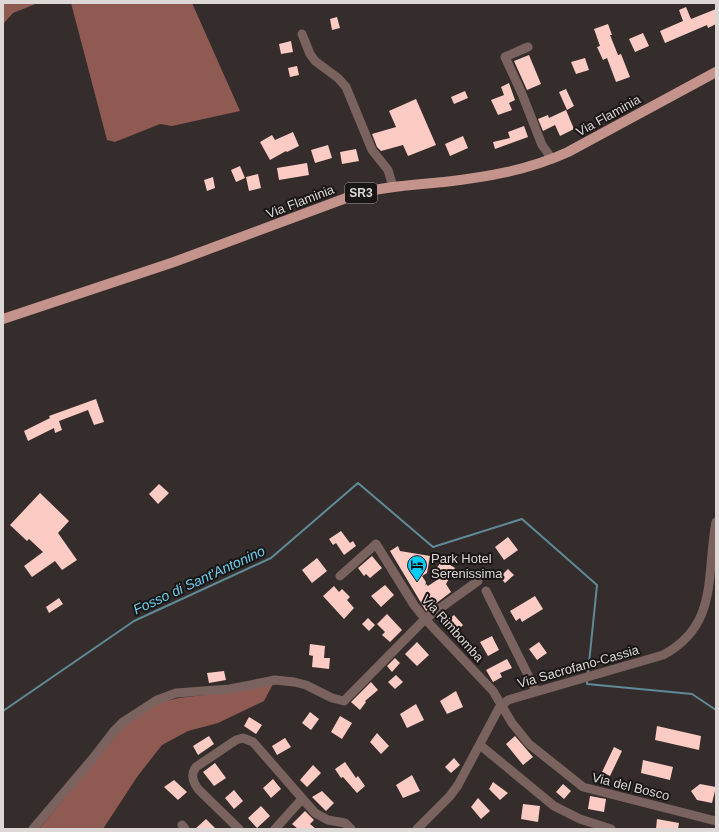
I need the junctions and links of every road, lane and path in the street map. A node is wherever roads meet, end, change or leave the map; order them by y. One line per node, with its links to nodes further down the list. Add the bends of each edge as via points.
1 (302, 34): 5 (street, via 315,61 346,87 372,150 388,170)
2 (528, 47): 4 (street, via 505,57 542,145)
3 (716, 72): 4 (main road, Via Flaminia / SR3)
4 (552, 159): 5 (main road, Via Flaminia / SR3, via 496,175)
5 (393, 187): 6 (main road, Via Flaminia / SR3, via 345,198 174,262)
6 (3, 319)
7 (716, 522): 12 (street, Via Sacrofano-Cassia, via 709,595 703,615 684,642 663,655)
8 (340, 576): 11 (street, Via Rimbomba, via 376,544)
9 (478, 581): 11 (street)
10 (486, 591): 12 (street)
11 (425, 619): 13 (street, Via Rimbomba, via 494,691); 18 (street, via 344,701 306,685 275,680 230,689 176,693 157,700 138,711 114,731)
12 (536, 691): 13 (street, Via Sacrofano-Cassia, via 508,700)
13 (502, 705): 14 (street); 16 (street, Via del Bosco, via 512,723 529,744 583,787)
14 (480, 745): 17 (street, via 458,785); 23 (street, via 554,806 580,819)
15 (302, 799): 19 (street, via 253,742 243,738 236,740 196,767 192,776 198,789); 20 (street); 21 (street, via 321,817 345,823)
16 (716, 821)
17 (429, 825): 22 (street)
18 (33, 829)
19 (239, 829)
20 (275, 829)
21 (351, 829)
22 (417, 829)
23 (611, 829)

